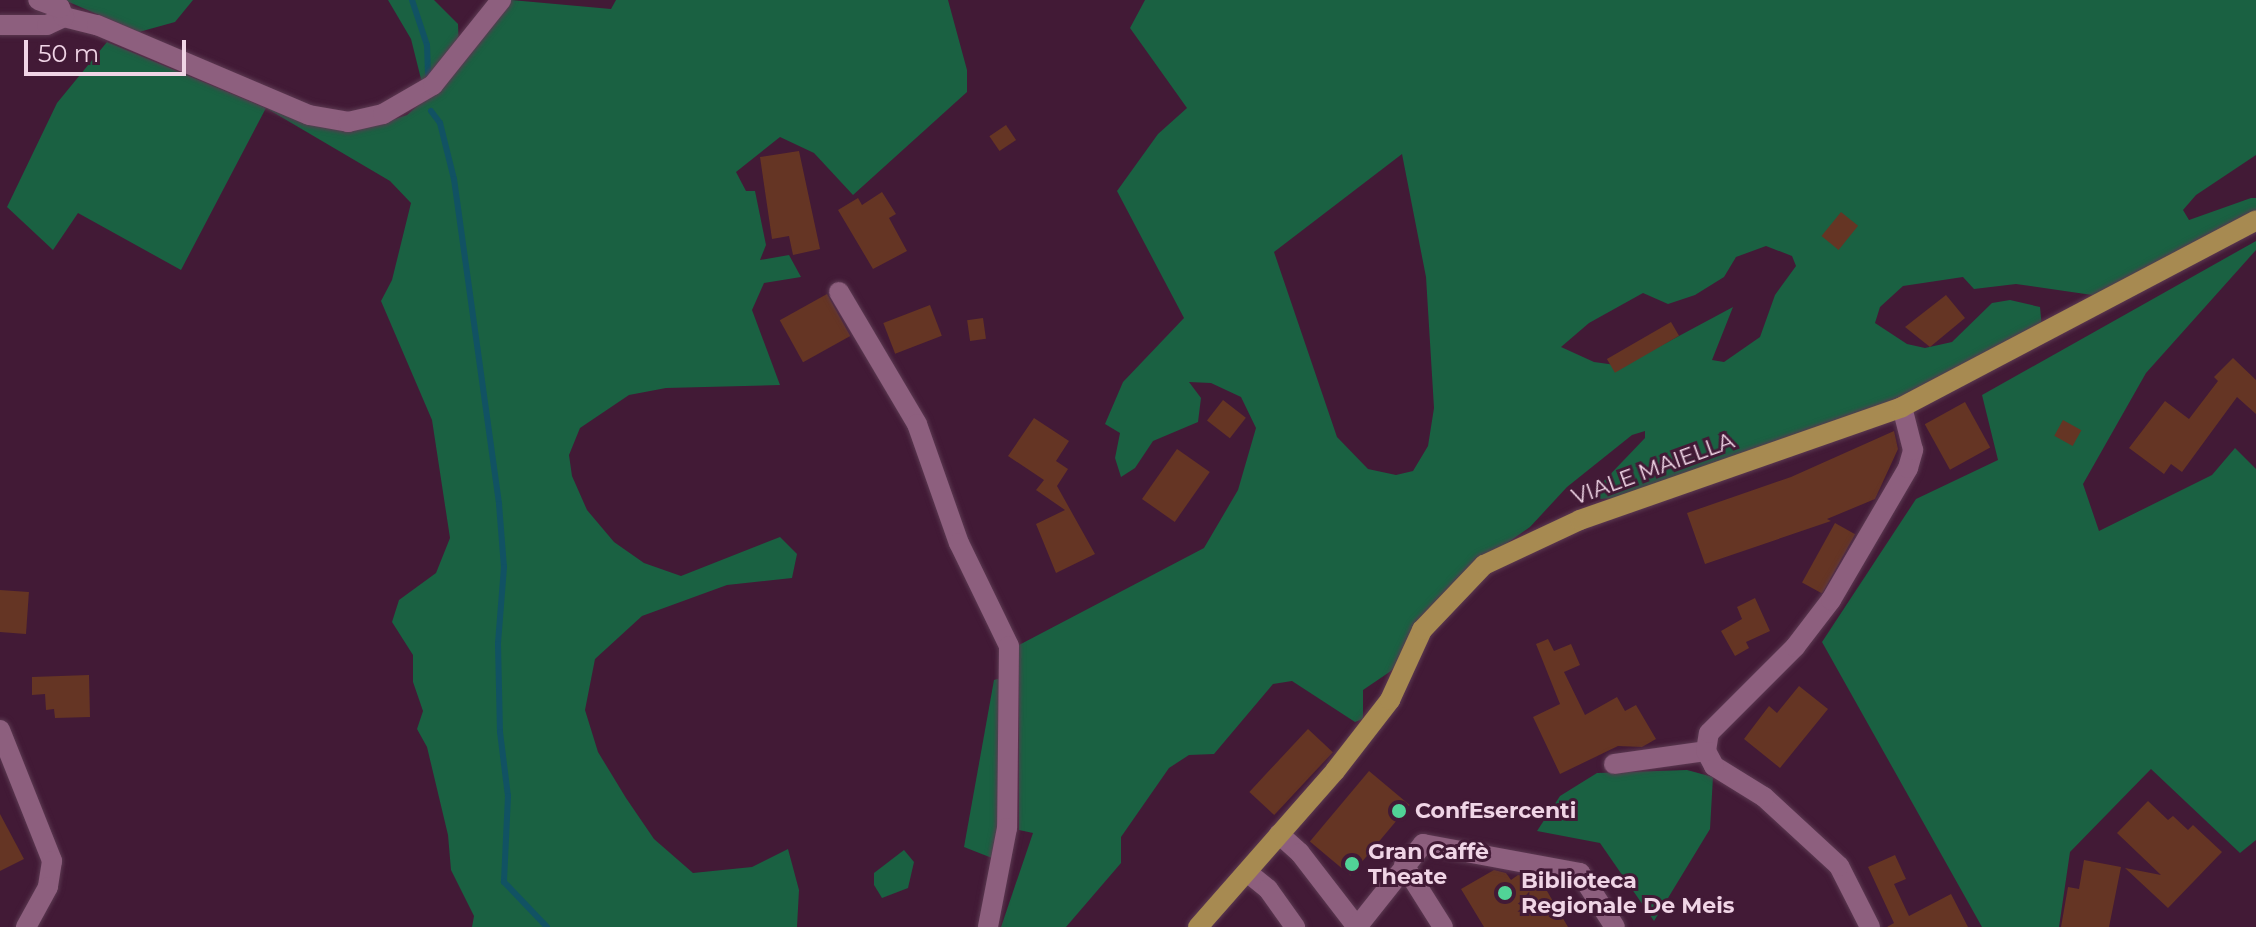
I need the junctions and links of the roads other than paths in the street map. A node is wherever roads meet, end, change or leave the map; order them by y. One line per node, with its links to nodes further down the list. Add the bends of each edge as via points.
1 (38, 0): 3 (street, via 60,8)
2 (501, 0): 3 (street, via 433,85 383,114 348,122 309,115 110,30)
3 (64, 17): 4 (street, via 47,25)
4 (0, 25)
5 (2256, 220): 7 (main road, VIALE MAIELLA)
6 (839, 292): 15 (street, via 917,424 959,543 1009,646 1007,828)
7 (1902, 407): 9 (street, via 1913,450 1908,468 1831,600 1795,647 1709,733); 11 (main road, VIALE MAIELLA, via 1580,520 1484,565 1422,630 1390,700)
8 (0, 730): 14 (street, via 52,861 48,887)
9 (1706, 751): 10 (street); 21 (street, via 1714,766 1764,797 1839,866)
10 (1614, 764)
11 (1279, 834): 13 (main road, VIALE MAIELLA); 18 (street)
12 (1404, 865): 18 (street); 19 (street); 20 (street, via 1423,844 1580,873)
13 (1247, 872): 16 (main road, VIALE MAIELLA); 17 (street, via 1268,889)
14 (26, 927)
15 (988, 927)
16 (1198, 927)
17 (1295, 927)
18 (1357, 927)
19 (1443, 927)
20 (1615, 927)
21 (1870, 927)

